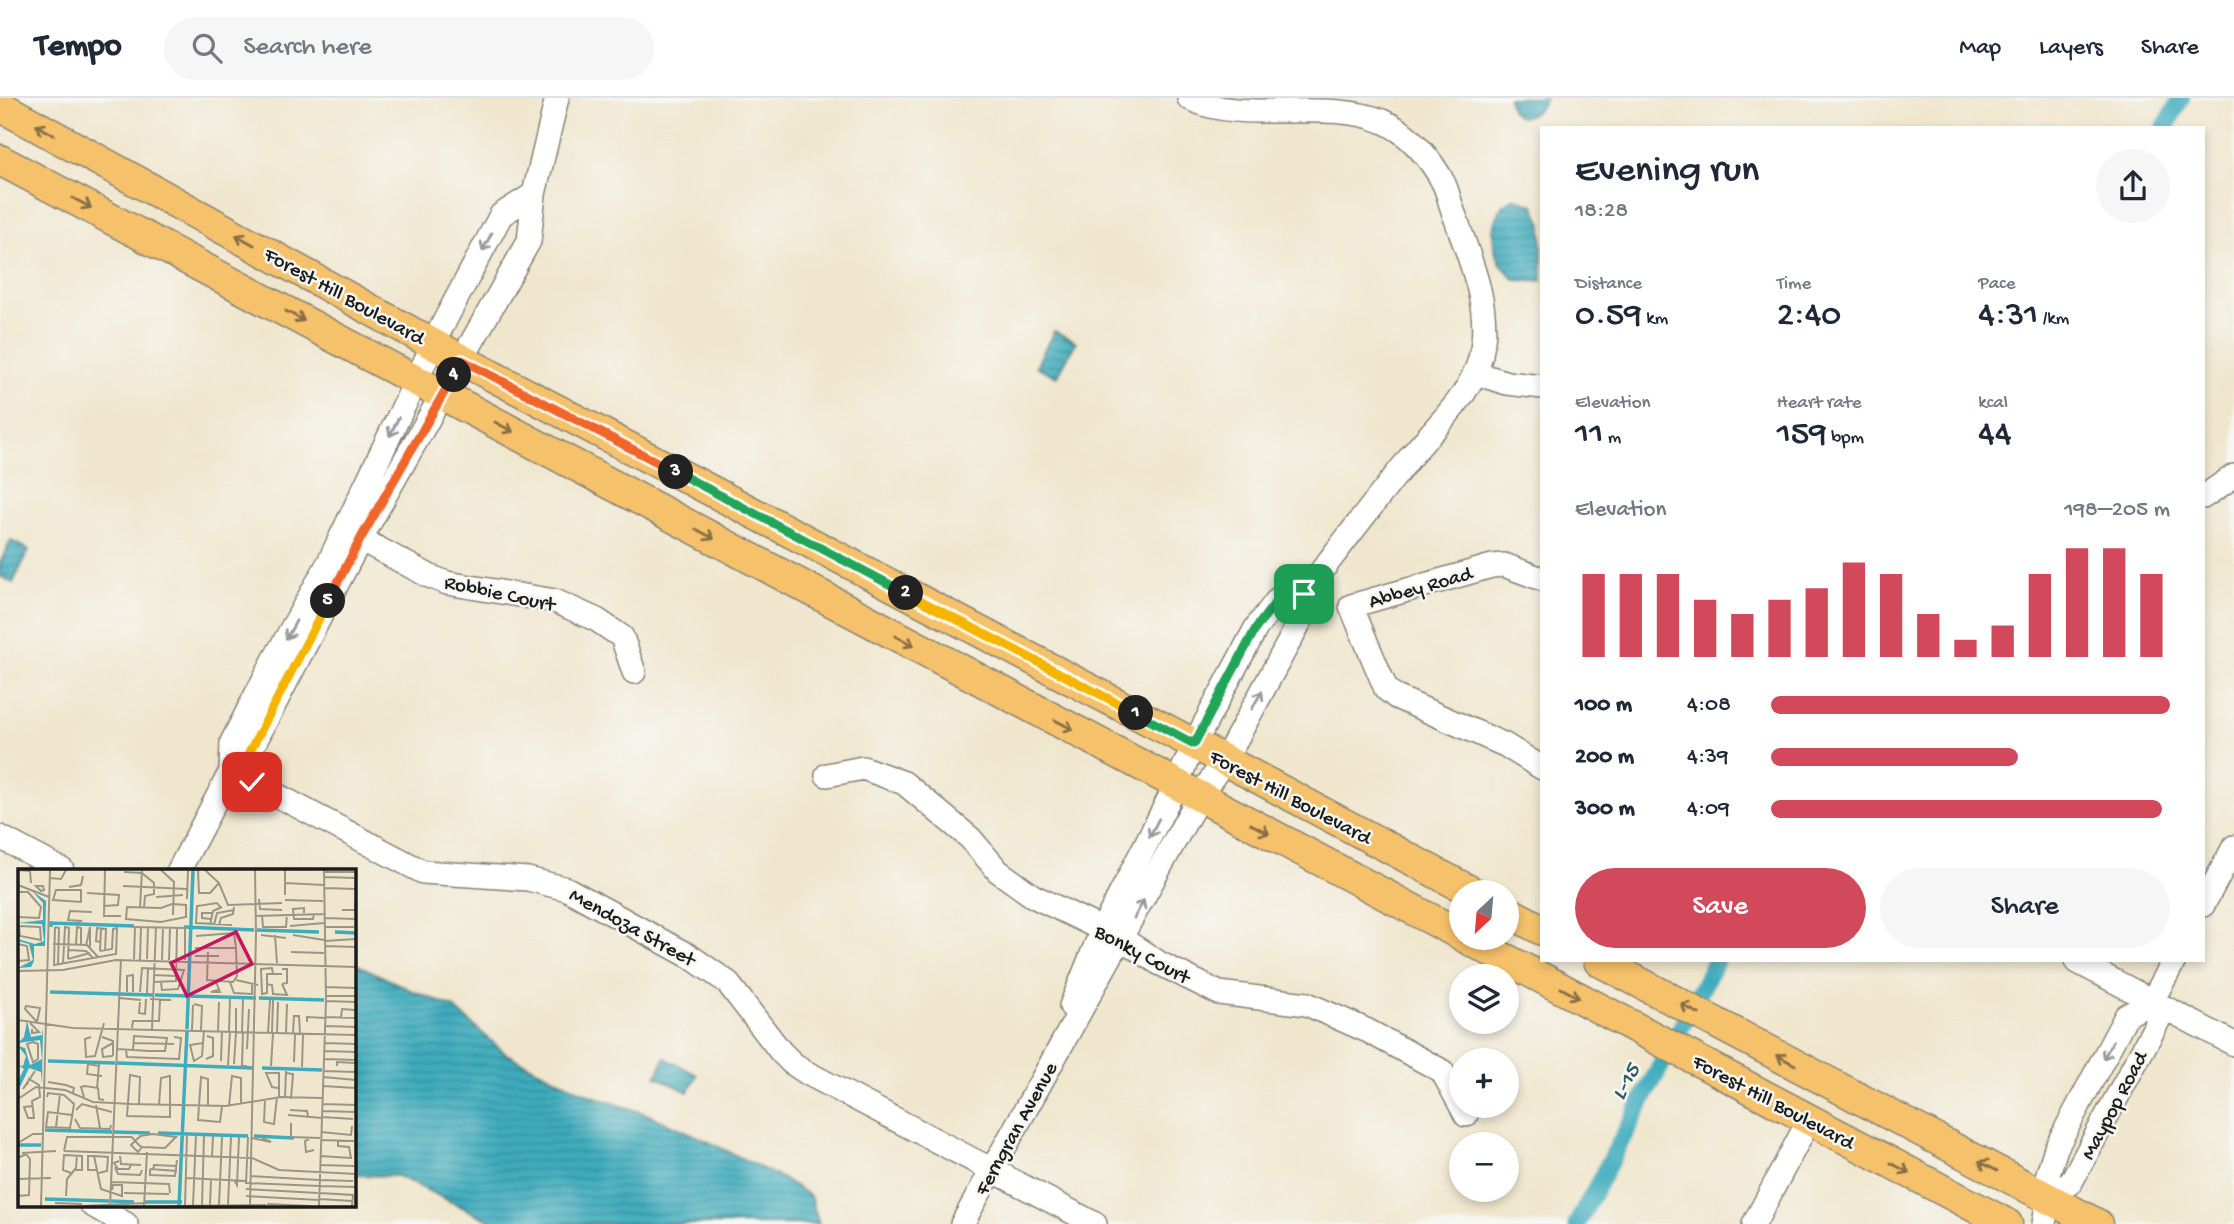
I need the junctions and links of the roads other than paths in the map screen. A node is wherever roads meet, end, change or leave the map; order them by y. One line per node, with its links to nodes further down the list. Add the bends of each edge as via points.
1 (557, 98): 6 (street)
2 (1189, 98): 3 (street, via 1211,105)
3 (1245, 104): 9 (street, via 1348,113 1383,121 1408,137 1428,159 1445,185 1477,279 1483,343)
4 (0, 106): 7 (main road, Forest Hill Boulevard, one-way to 4)
5 (0, 160): 10 (main road, Forest Hill Boulevard, one-way to 10)
6 (534, 194): 7 (street, one-way to 7, via 501,215); 8 (street, via 529,241)
7 (433, 343): 8 (main road, Forest Hill Boulevard); 10 (street)
8 (462, 360): 12 (street); 19 (main road, Forest Hill Boulevard)
9 (1475, 373): 11 (street); 17 (street, via 1464,395 1410,456)
10 (416, 380): 12 (main road, Forest Hill Boulevard); 15 (street, one-way to 15)
11 (1540, 387)
12 (443, 395): 15 (street); 24 (main road, Forest Hill Boulevard, one-way to 24)
13 (2234, 476): 14 (street)
14 (2205, 495)
15 (352, 534): 18 (street, Robbie Court, via 438,580 555,601 597,620 622,637); 22 (street, via 246,759)
16 (1540, 578): 21 (street, Abbey Road, via 1504,565 1492,566 1351,606 1387,689 1395,697 1506,744)
17 (1304, 594): 19 (street, via 1278,599 1256,628); 20 (street, one-way to 17, via 1304,614)
18 (634, 672)
19 (1194, 744): 20 (main road, Forest Hill Boulevard); 24 (street, Ferngran Avenue)
20 (1225, 760): 24 (street, Ferngran Avenue); 29 (main road, Forest Hill Boulevard)
21 (1540, 767)
22 (230, 771): 28 (street); 43 (street, Mendoza Street, via 423,872 528,878 567,889 691,957 727,982 799,1068)
23 (827, 775): 34 (street, Bonky Court, via 863,768 904,783 970,838 998,871 1033,896)
24 (1188, 791): 33 (main road, Forest Hill Boulevard, one-way to 33); 34 (street, Ferngran Avenue)
25 (0, 837): 27 (street)
26 (2234, 847): 30 (street)
27 (60, 869)
28 (180, 869)
29 (1450, 880)
30 (2205, 901)
31 (1519, 918): 32 (main road)
32 (1540, 929)
33 (1449, 930)
34 (1112, 934): 41 (street, Bonky Court, via 1219,993 1307,1004 1368,1031 1442,1071); 43 (street, Ferngran Avenue, via 1069,1032)
35 (1489, 950): 42 (main road, Forest Hill Boulevard, one-way to 42)
36 (1601, 962): 45 (main road, Forest Hill Boulevard, one-way to 36)
37 (2078, 962): 39 (street)
38 (2173, 962): 39 (street, Maypop Road)
39 (2152, 1001): 40 (street); 45 (street, Maypop Road, via 2126,1016 2062,1136 2046,1180)
40 (2234, 1044)
41 (1449, 1084)
42 (1809, 1120): 49 (street); 50 (main road, Forest Hill Boulevard, one-way to 50)
43 (991, 1170): 47 (street, Ferngran Avenue); 48 (street, Mendoza Street)
44 (94, 1206): 46 (street)
45 (2046, 1211): 51 (main road, Forest Hill Boulevard)
46 (126, 1224)
47 (962, 1224)
48 (1095, 1224)
49 (1755, 1224)
50 (2007, 1224)
51 (2097, 1224)

